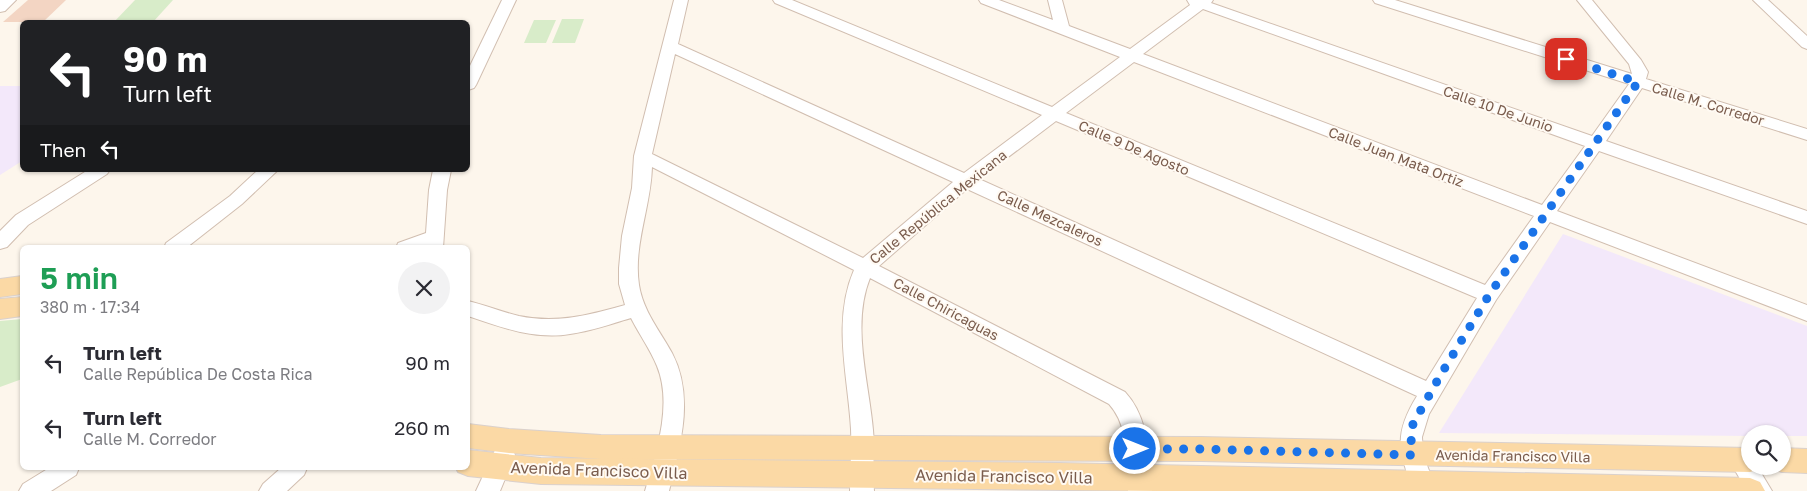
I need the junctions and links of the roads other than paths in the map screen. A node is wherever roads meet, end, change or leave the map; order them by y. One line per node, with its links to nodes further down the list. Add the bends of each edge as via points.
1 (8, 0): 13 (street)
2 (509, 0): 18 (street)
3 (681, 0): 16 (street)
4 (693, 0): 16 (street)
5 (780, 0): 20 (street, Calle 9 De Agosto)
6 (986, 0): 14 (street, Calle Juan Mata Ortiz)
7 (1055, 0): 14 (street)
8 (1380, 0): 12 (street, Calle M. Corredor)
9 (1584, 0): 19 (street, via 1636,62 1640,72)
10 (1760, 0): 15 (street)
11 (1199, 1): 17 (street, Calle República Mexicana); 22 (street, Calle 10 De Junio)
12 (1404, 4): 19 (street, Calle M. Corredor)
13 (0, 8)
14 (1062, 28): 17 (street, Calle Juan Mata Ortiz)
15 (1807, 44)
16 (676, 48): 23 (street); 27 (street, Calle Mezcaleros)
17 (1134, 56): 20 (street, Calle República Mexicana); 28 (street, Calle Juan Mata Ortiz)
18 (470, 75)
19 (1638, 82): 21 (street, Calle M. Corredor); 22 (street)
20 (1054, 115): 27 (street, Calle República Mexicana); 37 (street, Calle 9 De Agosto)
21 (1807, 135)
22 (1594, 142): 28 (street); 29 (street, Calle 10 De Junio)
23 (647, 164): 34 (street, Calle Chiricaguas); 41 (street, via 628,262)
24 (98, 172): 30 (street, via 22,220)
25 (267, 172): 32 (street, via 236,200)
26 (442, 172): 31 (street)
27 (966, 180): 34 (street, Calle República Mexicana); 43 (street, Calle Mezcaleros)
28 (1544, 213): 37 (street); 42 (street, Calle Juan Mata Ortiz)
29 (1807, 218)
30 (0, 242)
31 (434, 242): 33 (street)
32 (176, 245)
33 (420, 245)
34 (865, 267): 45 (street, Calle Chiricaguas, via 1116,398 1131,418); 55 (street, Calle República Mexicana, via 858,282 854,313)
35 (20, 285): 36 (main road)
36 (0, 288)
37 (1489, 295): 43 (street)
38 (20, 306): 39 (main road)
39 (0, 309)
40 (470, 309): 41 (street, via 519,324 551,328 590,322)
41 (636, 309): 54 (street, via 668,367 672,382 672,413)
42 (1807, 313)
43 (1430, 392): 46 (street, via 1413,424)
44 (470, 438): 51 (main road, Avenida Francisco Villa)
45 (1135, 449): 46 (main road, Avenida Francisco Villa); 55 (main road, Avenida Francisco Villa); 57 (street)
46 (1412, 455): 47 (main road, Avenida Francisco Villa); 58 (street)
47 (1741, 460)
48 (1791, 460): 49 (main road)
49 (1807, 460)
50 (470, 463): 51 (main road, Avenida Francisco Villa)
51 (499, 466): 54 (main road, Avenida Francisco Villa, via 540,471)
52 (65, 470): 59 (street)
53 (294, 470): 60 (street)
54 (662, 470): 55 (main road, Avenida Francisco Villa)
55 (862, 471): 57 (main road, Avenida Francisco Villa)
56 (1752, 475): 62 (street)
57 (1139, 484): 58 (main road, Avenida Francisco Villa)
58 (1424, 487): 61 (main road, Avenida Francisco Villa)
59 (31, 491)
60 (271, 491)
61 (1750, 491)
62 (1760, 491)

